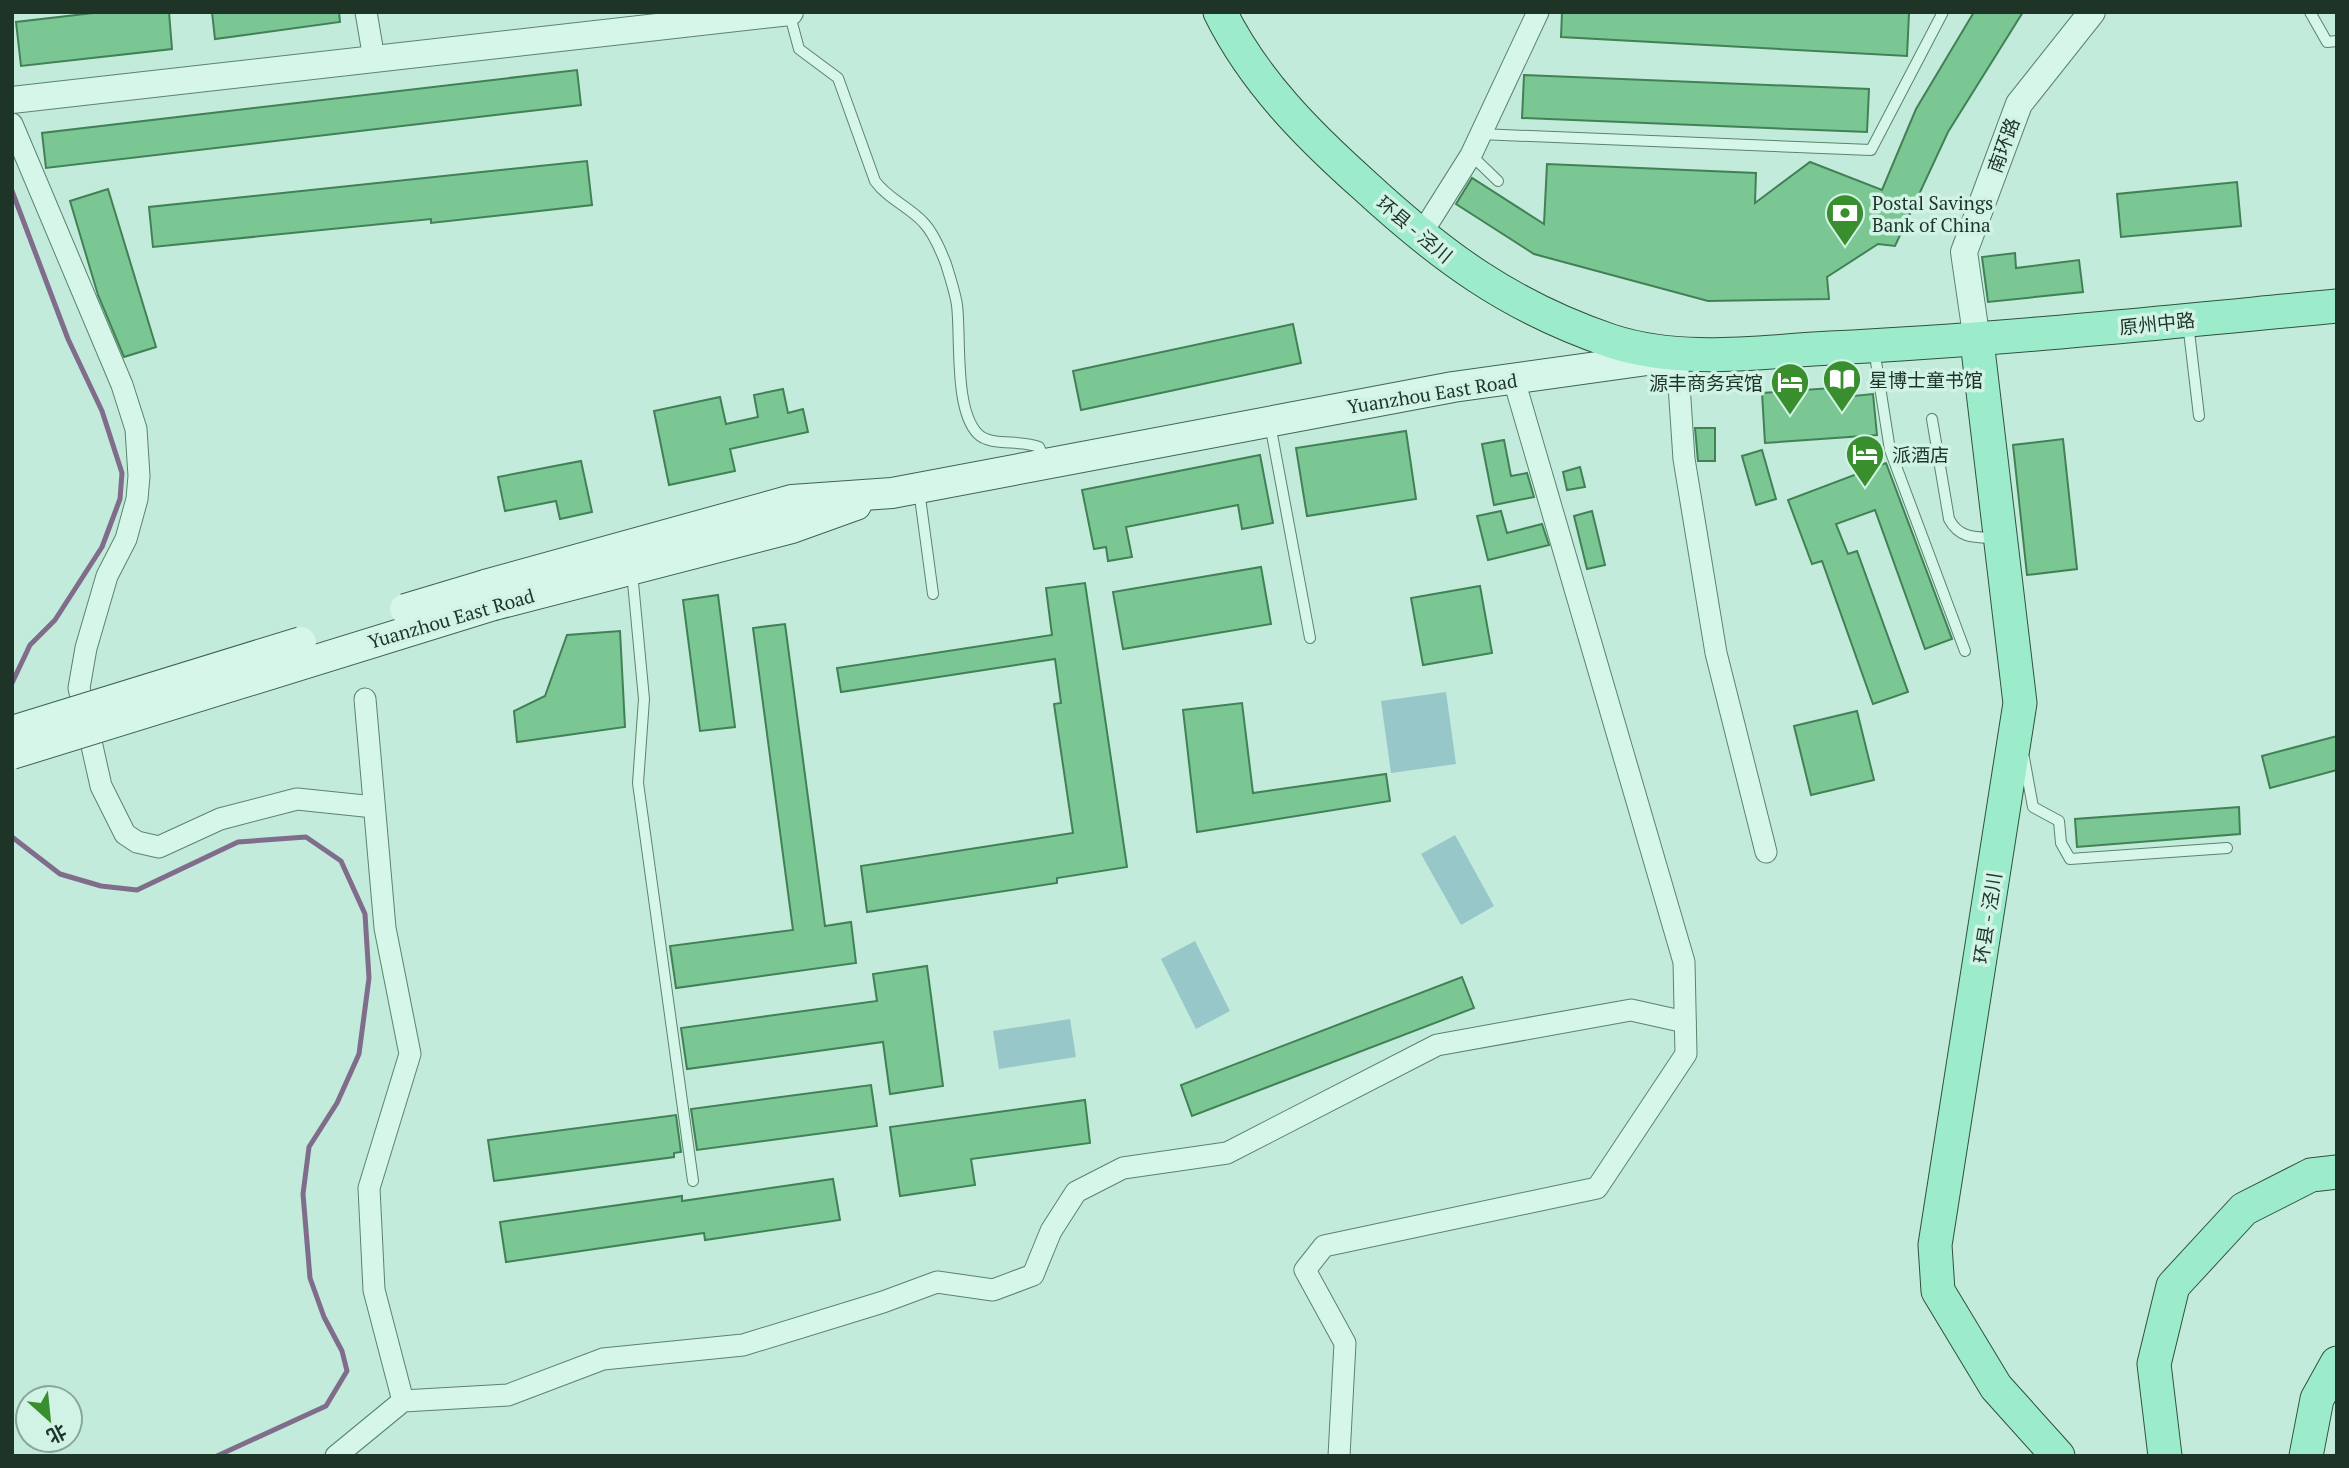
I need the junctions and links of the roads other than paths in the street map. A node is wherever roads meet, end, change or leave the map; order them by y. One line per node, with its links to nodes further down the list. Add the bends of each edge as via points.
1 (366, 12): 10 (street)
2 (790, 12): 8 (street); 26 (lane, via 799,49 838,78 875,181 925,223 946,262 957,304 964,406 972,427 981,438 1025,441 1039,447)
3 (1220, 12): 16 (main road, 环县 - 泾川, via 1265,83 1306,132)
4 (1538, 12): 13 (street)
5 (1943, 12): 13 (lane, via 1871,150)
6 (2092, 12): 19 (street, 南环路, via 2019,104 1964,252)
7 (2310, 12): 9 (lane, via 2327,42)
8 (592, 23): 10 (street)
9 (2337, 41)
10 (374, 59): 11 (street)
11 (12, 100)
12 (12, 124): 38 (street, via 122,385 136,429 139,476 135,509 107,576 79,688 101,786 125,834 159,847 220,819 297,799)
13 (1480, 134): 14 (street)
14 (1471, 155): 15 (lane); 16 (street)
15 (1498, 181)
16 (1420, 236): 21 (main road, 环县 - 泾川, via 1451,262 1509,297 1613,341)
17 (2337, 306): 18 (main road, 原州中路)
18 (2188, 320): 19 (main road, 原州中路); 23 (lane)
19 (1977, 341): 20 (main road, Yuanzhou East Road); 28 (main road, 环县 - 泾川)
20 (1874, 346): 21 (main road, Yuanzhou East Road); 33 (lane, via 1890,450)
21 (1677, 356): 22 (main road, Yuanzhou East Road); 40 (street, via 1685,459 1716,653)
22 (1514, 380): 25 (main road, Yuanzhou East Road); 41 (street, via 1685,962)
23 (2199, 416)
24 (1932, 419): 28 (lane, via 1954,528 1967,537)
25 (1270, 421): 26 (main road, Yuanzhou East Road); 32 (lane)
26 (1046, 463): 27 (main road, Yuanzhou East Road)
27 (905, 490): 29 (main road, Yuanzhou East Road, via 792,528); 30 (lane); 31 (main road, Yuanzhou East Road, via 792,499)
28 (2000, 538): 36 (main road, 环县 - 泾川, via 2020,703)
29 (631, 569): 31 (main road, Yuanzhou East Road); 43 (lane, via 644,699 638,783)
30 (933, 594)
31 (489, 595): 35 (main road, Yuanzhou East Road, bridge); 37 (main road, Yuanzhou East Road, bridge)
32 (1310, 638)
33 (1965, 651)
34 (365, 699): 38 (street)
35 (12, 731)
36 (2014, 745): 39 (lane, via 2024,758 2034,807 2059,821 2061,843 2070,859); 48 (main road, 环县 - 泾川, via 1935,1245 1938,1291 1996,1387)
37 (12, 754)
38 (374, 807): 45 (street, via 385,928 410,1054 369,1188 374,1290)
39 (2227, 848)
40 (1766, 852)
41 (1685, 1022): 45 (street, via 1631,1010 1437,1045 1227,1153 1123,1168 1076,1192 1051,1231 1033,1275 993,1290 937,1282 743,1345 603,1359 508,1395); 47 (street, via 1686,1054 1597,1188 1324,1246 1305,1270 1345,1343)
42 (2337, 1172): 49 (main road, via 2311,1175 2244,1209 2173,1286 2154,1364)
43 (693, 1181)
44 (2337, 1363): 50 (main road, via 2317,1399)
45 (403, 1401): 46 (street)
46 (336, 1456)
47 (1339, 1456)
48 (2058, 1456)
49 (2165, 1456)
50 (2306, 1456)

